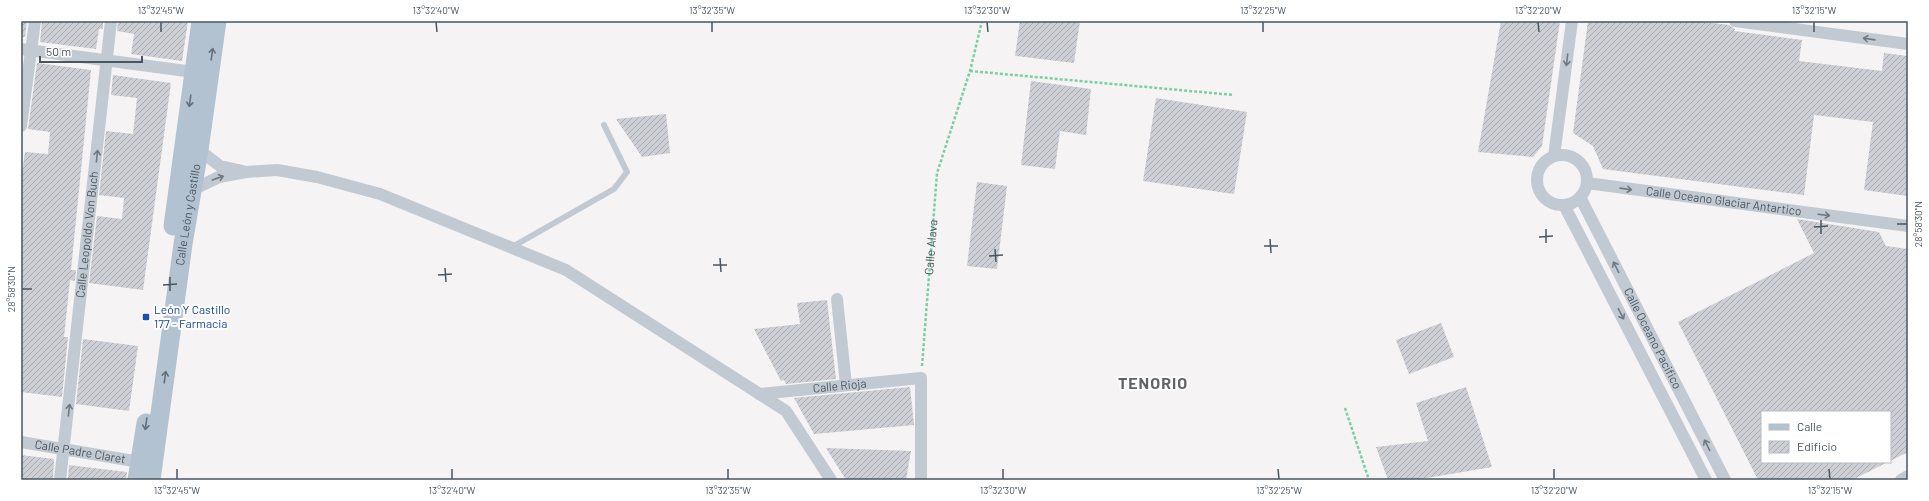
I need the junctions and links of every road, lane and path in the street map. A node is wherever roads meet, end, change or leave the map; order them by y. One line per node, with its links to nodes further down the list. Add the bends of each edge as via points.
1 (35, 21): 9 (street)
2 (111, 21): 10 (street, Calle Leopoldo Von Buch)
3 (201, 21): 12 (main road, Calle León y Castillo)
4 (217, 21): 16 (main road, Calle León y Castillo, one-way to 4)
5 (982, 21): 11 (path, Calle Alava)
6 (1572, 21): 17 (street, one-way to 17)
7 (1735, 21): 8 (street, one-way to 7)
8 (1908, 44)
9 (26, 50): 10 (street); 15 (street)
10 (107, 62): 12 (street); 31 (street, Calle Leopoldo Von Buch, one-way to 10)
11 (970, 71): 13 (path); 26 (path, Calle Alava, via 937,173)
12 (194, 72): 32 (main road, Calle León y Castillo, one-way to 32)
13 (1234, 95)
14 (604, 125): 24 (lane, via 627,172 614,188)
15 (21, 126)
16 (199, 150): 18 (street, via 220,166); 20 (main road, Calle León y Castillo)
17 (1554, 156): 19 (street, via 1564,155 1582,164); 22 (street, via 1540,167 1537,185 1547,200)
18 (246, 172): 20 (street, one-way to 18, via 219,177); 24 (street, via 277,170 317,177 373,192)
19 (1587, 183): 21 (street); 23 (street, Calle Oceano Glaciar Antartico, one-way to 23)
20 (192, 190): 32 (main road, Calle León y Castillo, one-way to 20)
21 (1580, 197): 22 (street, via 1573,203); 39 (street, Calle Oceano Pacifico, one-way to 21)
22 (1564, 205): 38 (street, Calle Oceano Pacifico, one-way to 38)
23 (1908, 226)
24 (512, 247): 28 (street, via 566,270)
25 (837, 299): 27 (street)
26 (921, 378): 27 (street, Calle Rioja); 36 (street)
27 (846, 385): 28 (street, Calle Rioja)
28 (759, 394): 35 (street, via 786,411)
29 (1345, 408): 37 (path)
30 (21, 442): 31 (street, Calle Padre Claret)
31 (65, 449): 32 (street, Calle Padre Claret); 34 (street, Calle Leopoldo Von Buch)
32 (147, 475)
33 (1908, 476): 40 (street)
34 (60, 480)
35 (832, 480)
36 (921, 480)
37 (1369, 480)
38 (1706, 480)
39 (1725, 480)
40 (1900, 480)

